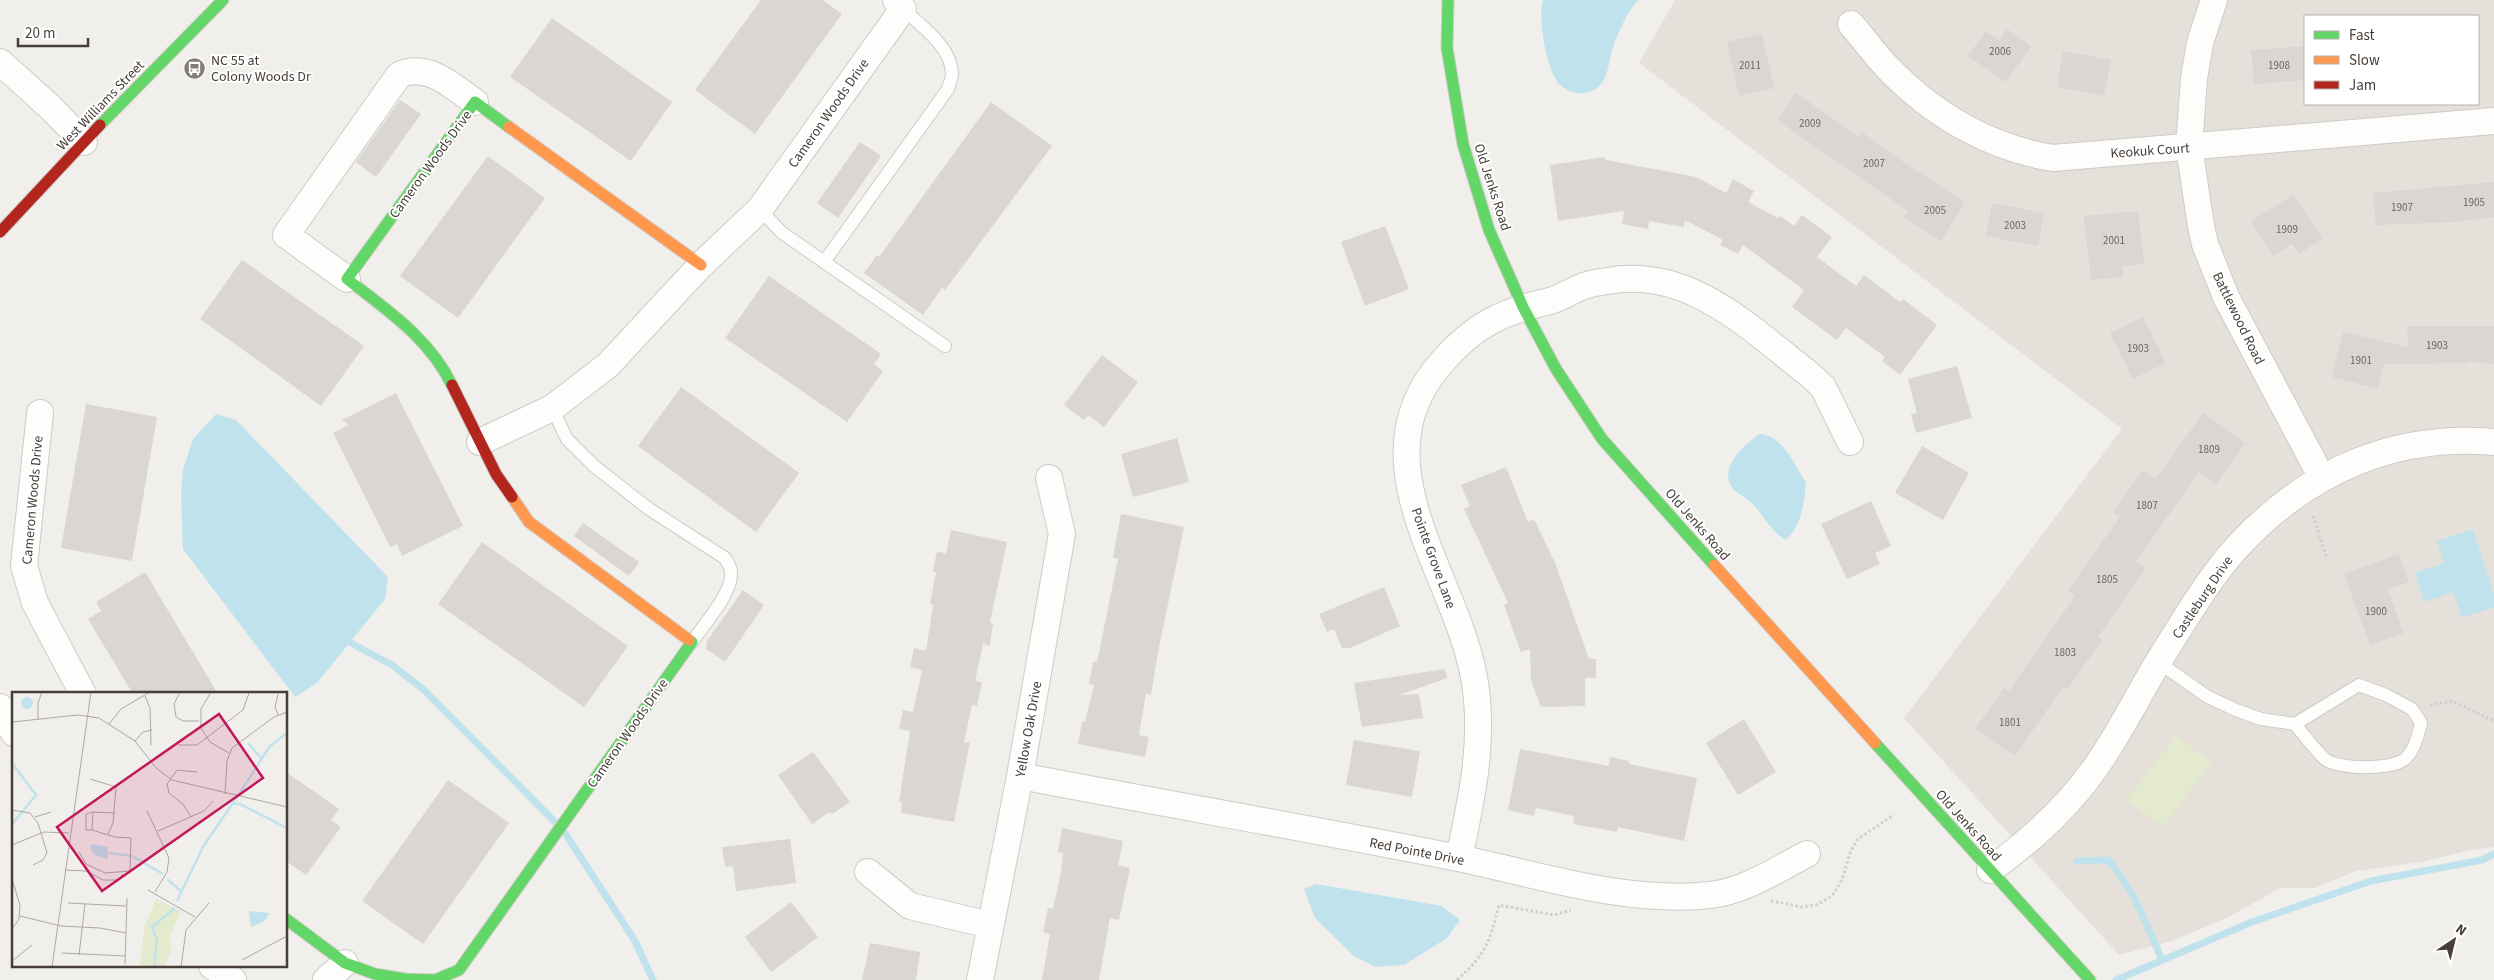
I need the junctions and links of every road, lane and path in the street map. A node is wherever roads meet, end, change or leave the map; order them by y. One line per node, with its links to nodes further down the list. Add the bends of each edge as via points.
1 (223, 0): 9 (street, West Williams Street)
2 (1448, 0): 16 (street, Old Jenks Road, via 1447,48 1463,144 1489,230)
3 (2214, 0): 10 (street, Battlewood Road, via 2200,43 2194,78)
4 (899, 4): 11 (street, Cameron Woods Drive); 13 (lane, via 936,39 949,60 952,74 948,89)
5 (1852, 24): 10 (street, Keokuk Court, via 1888,68 1910,88 1972,133 1997,144 2053,158)
6 (0, 62): 9 (street)
7 (475, 102): 14 (street, Cameron Woods Drive); 15 (street, Cameron Woods Drive); 15 (street, via 423,70 412,69 399,75 286,235)
8 (2494, 121): 10 (street, Keokuk Court)
9 (84, 142): 12 (street, West Williams Street)
10 (2189, 148): 24 (street, Battlewood Road, via 2205,244 2226,297)
11 (760, 208): 13 (lane, via 781,232); 14 (street, Cameron Woods Drive)
12 (0, 232)
13 (824, 262): 17 (lane)
14 (701, 265): 18 (street, Cameron Woods Drive, via 608,365)
15 (347, 279): 20 (street, via 425,343 446,375)
16 (1523, 306): 21 (street, Pointe Grove Lane, via 1555,300 1584,286 1610,280 1636,278 1686,288 1712,300 1810,374 1823,387); 37 (street, Pointe Grove Lane, via 1492,318 1456,345 1428,379 1409,427 1406,453 1408,480 1426,543 1474,676 1478,711 1477,766); 38 (street, Old Jenks Road, via 1556,369 1602,438)
17 (945, 346)
18 (552, 408): 20 (street, Cameron Woods Drive); 27 (lane, via 567,439 594,466 649,509 725,558 732,569 726,593)
19 (40, 414): 29 (street, Cameron Woods Drive, via 24,566 35,603)
20 (480, 442): 27 (street, via 496,474 528,522)
21 (1850, 442)
22 (2494, 442): 24 (street, Castleburg Drive, via 2461,439 2389,449)
23 (1049, 478): 35 (street, Yellow Oak Drive, via 1062,534)
24 (2322, 478): 28 (street, Castleburg Drive, via 2289,500 2239,544)
25 (2313, 516): 26 (path)
26 (2327, 559)
27 (692, 642): 43 (street, Cameron Woods Drive, via 459,970 435,980)
28 (2158, 662): 33 (lane, via 2208,697 2236,710 2261,719); 38 (street, Castleburg Drive, via 2093,771 2056,816)
29 (82, 692)
30 (2452, 701): 32 (path)
31 (0, 707): 34 (street)
32 (2494, 720)
33 (2295, 724): 33 (lane, via 2359,686 2412,709 2421,723 2410,754 2405,760 2390,766 2347,766 2326,760)
34 (12, 729)
35 (1020, 776): 37 (street, Red Pointe Drive); 41 (street, Yellow Oak Drive)
36 (1807, 854): 37 (street, Red Pointe Drive, via 1733,890 1680,897 1648,896 1564,882)
37 (1459, 858)
38 (1990, 870): 46 (street, Old Jenks Road)
39 (868, 872): 41 (street, via 910,906)
40 (288, 921): 43 (street, Cameron Woods Drive)
41 (990, 925): 45 (street, Yellow Oak Drive)
42 (215, 968): 44 (street)
43 (336, 972)
44 (233, 980)
45 (980, 980)
46 (2090, 980)

